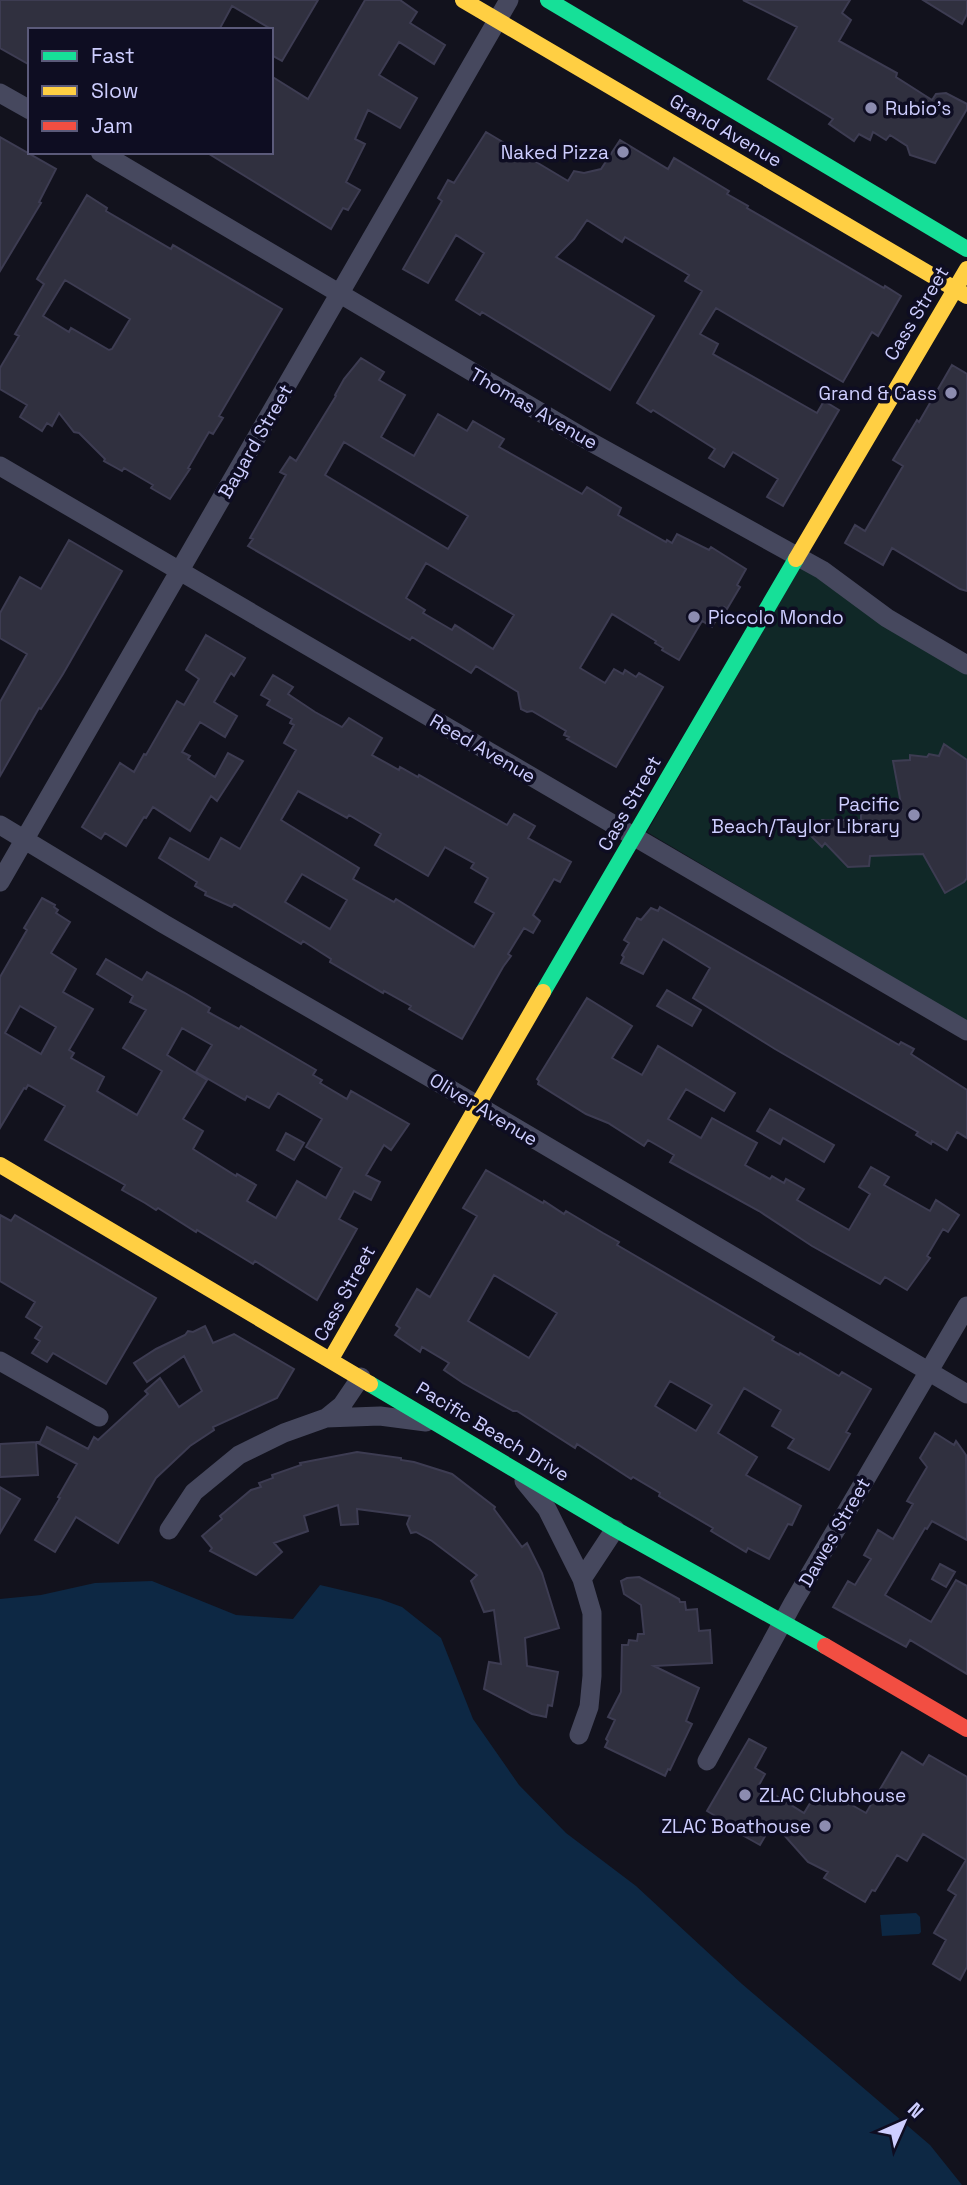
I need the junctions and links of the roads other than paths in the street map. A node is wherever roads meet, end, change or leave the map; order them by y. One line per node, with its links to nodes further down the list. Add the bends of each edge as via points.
1 (463, 0): 4 (street, Grand Avenue)
2 (509, 0): 4 (street, Bayard Street)
3 (548, 0): 8 (street, Grand Avenue)
4 (497, 20): 10 (street, Grand Avenue); 11 (street, Bayard Street)
5 (0, 93): 6 (street)
6 (28, 109)
7 (103, 154): 11 (street, Thomas Avenue)
8 (967, 249)
9 (967, 269): 10 (street, Cass Street)
10 (961, 292): 13 (street, Cass Street)
11 (339, 293): 13 (street, Thomas Avenue, via 589,441); 14 (street, Bayard Street)
12 (0, 466): 14 (street, Reed Avenue)
13 (798, 556): 15 (street, Thomas Avenue, via 887,618); 17 (street, Cass Street)
14 (178, 571): 17 (street, Reed Avenue); 18 (street, Bayard Street)
15 (967, 665)
16 (0, 825): 18 (street, Oliver Avenue)
17 (635, 837): 20 (street, Reed Avenue); 21 (street, Cass Street)
18 (25, 839): 19 (street, Bayard Street); 21 (street, Oliver Avenue)
19 (0, 882)
20 (967, 1031)
21 (477, 1105): 24 (street, Cass Street); 26 (street, Oliver Avenue)
22 (0, 1165): 24 (street, Pacific Beach Drive)
23 (967, 1306): 26 (street, Dawes Street)
24 (331, 1359): 27 (street, Pacific Beach Drive)
25 (0, 1361): 29 (street)
26 (928, 1371): 28 (street, Oliver Avenue); 36 (street, Dawes Street)
27 (361, 1377): 30 (street); 31 (street, Pacific Beach Drive)
28 (967, 1394)
29 (99, 1417)
30 (326, 1419): 31 (street, via 380,1416); 34 (street, via 239,1455 194,1492)
31 (443, 1426): 32 (street, Pacific Beach Drive)
32 (512, 1467): 33 (street, Pacific Beach Drive); 35 (street, via 547,1509)
33 (615, 1529): 35 (street); 36 (street, Pacific Beach Drive)
34 (169, 1530)
35 (582, 1579): 38 (street, via 592,1613 593,1676)
36 (783, 1622): 37 (street, Pacific Beach Drive); 39 (street, Dawes Street)
37 (967, 1729)
38 (579, 1735)
39 (707, 1761)

